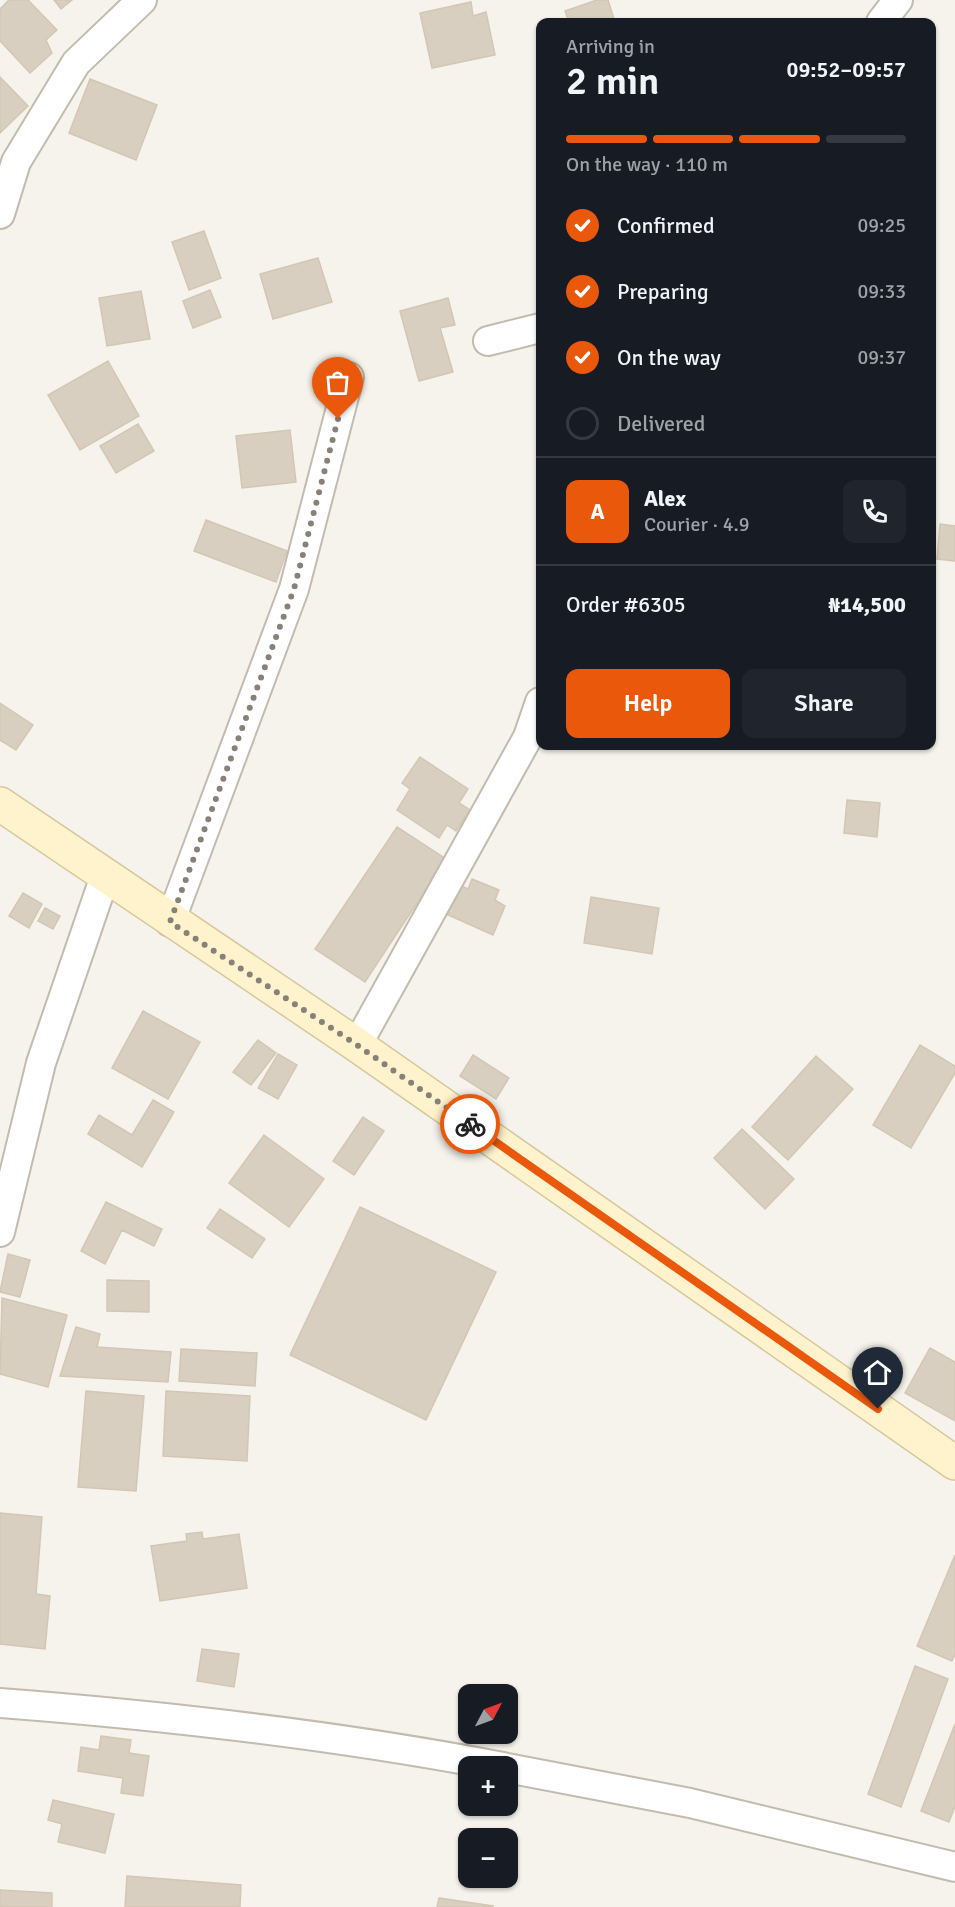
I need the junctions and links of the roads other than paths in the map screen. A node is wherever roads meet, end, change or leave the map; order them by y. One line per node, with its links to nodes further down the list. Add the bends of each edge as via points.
1 (142, 0): 4 (street, via 76,63 16,162)
2 (897, 0): 3 (street)
3 (883, 18)
4 (0, 214)
5 (536, 329): 6 (street)
6 (488, 341)
7 (349, 377): 11 (street, via 294,589)
8 (536, 714): 12 (street, via 528,737)
9 (0, 804): 10 (street)
10 (105, 876): 11 (street); 13 (street, via 41,1063)
11 (170, 922): 12 (street)
12 (357, 1045): 14 (street)
13 (1, 1227)
14 (955, 1463)
15 (0, 1702): 16 (street, via 168,1716)
16 (458, 1758)
17 (518, 1770): 18 (street, via 690,1803)
18 (955, 1867)

